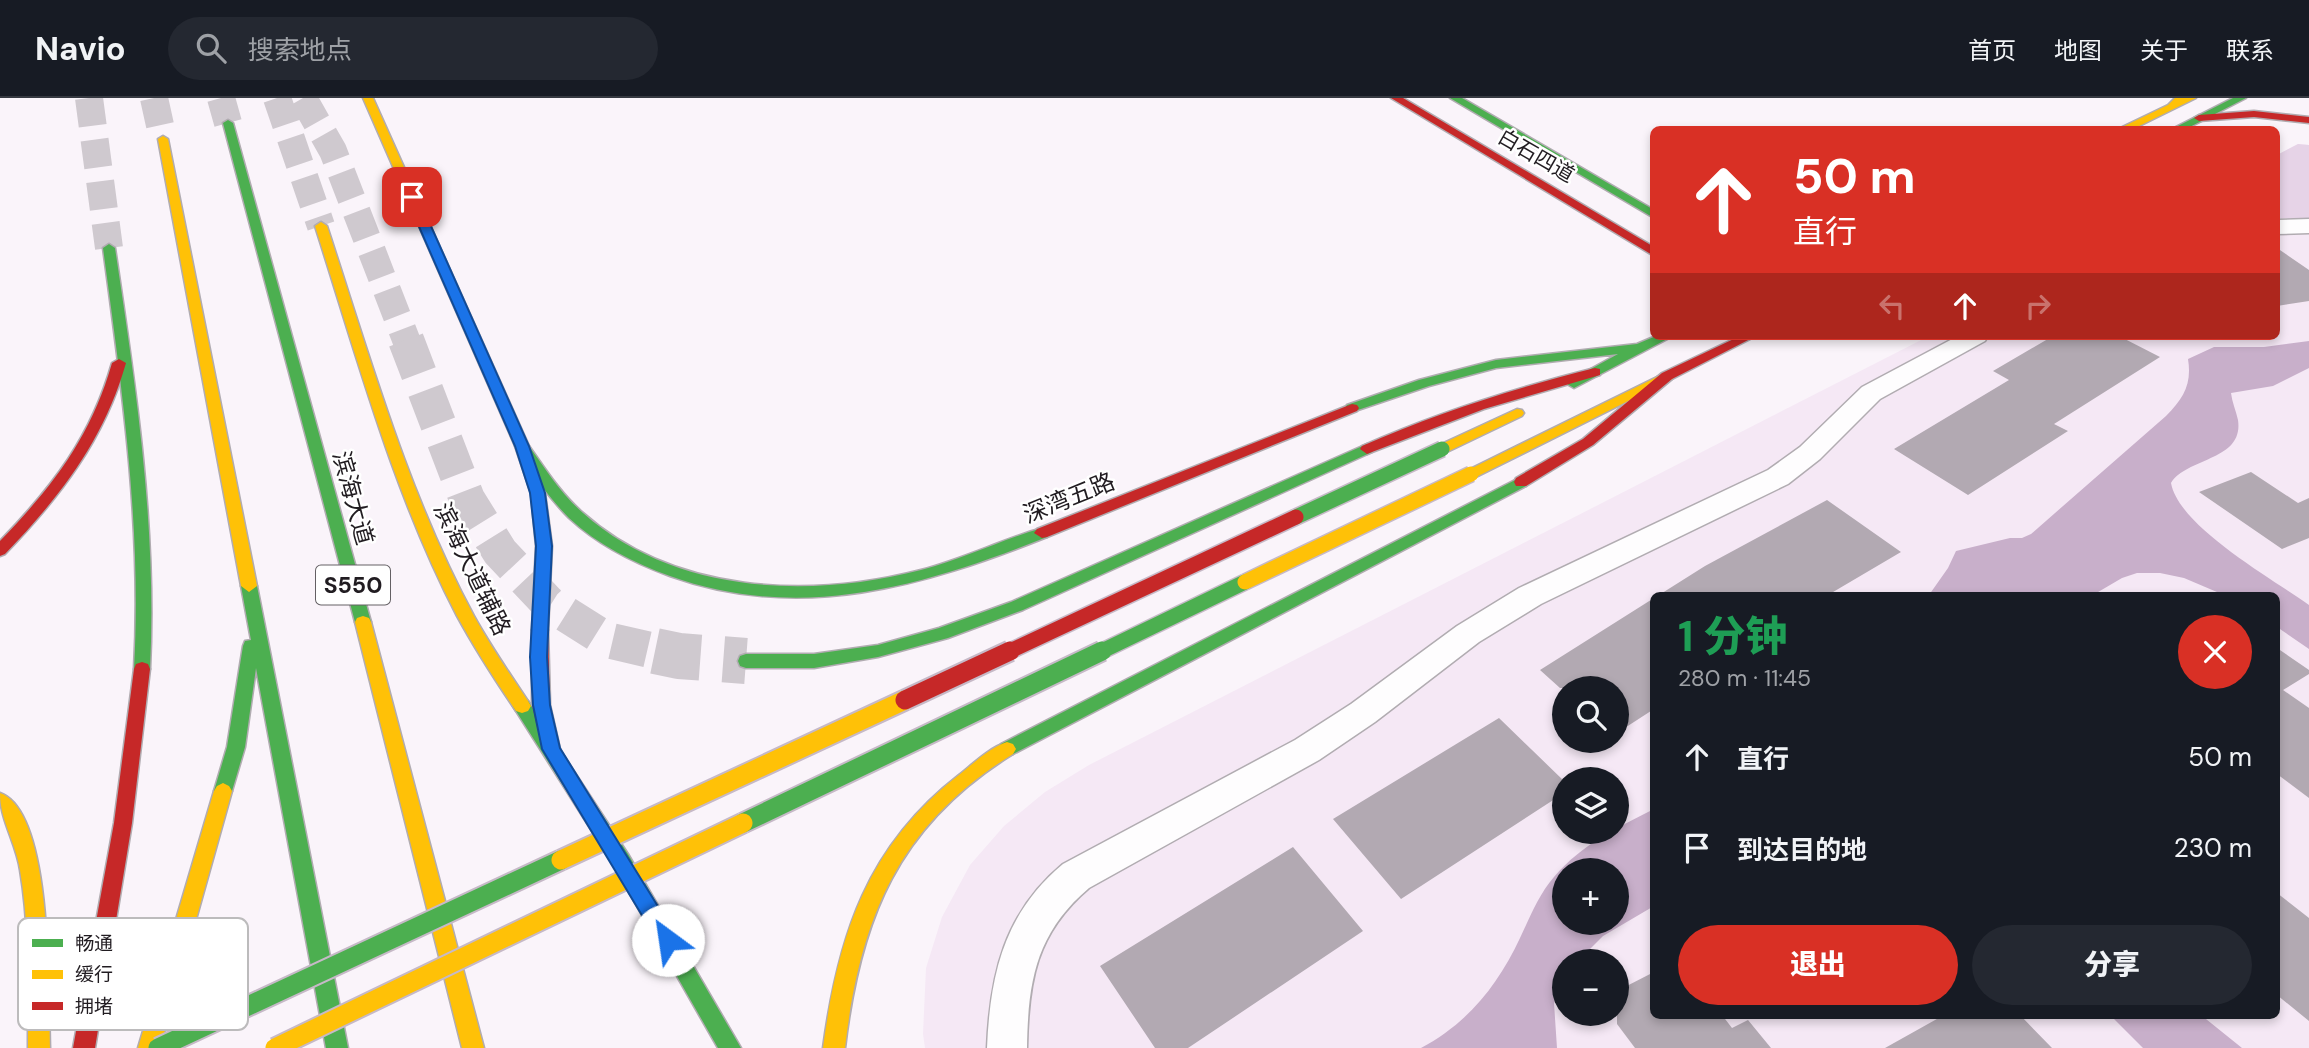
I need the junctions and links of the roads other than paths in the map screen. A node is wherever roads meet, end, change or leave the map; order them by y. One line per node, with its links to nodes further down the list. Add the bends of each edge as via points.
1 (368, 98): 29 (main road)
2 (1395, 98): 20 (main road, 白石四道)
3 (1455, 98): 15 (main road, 白石四道)
4 (2191, 98): 7 (main road)
5 (2241, 98): 9 (main road)
6 (2280, 101): 8 (main road)
7 (2176, 102): 12 (main road)
8 (2309, 112)
9 (2199, 118): 10 (main road, via 2228,113); 13 (main road)
10 (2309, 120)
11 (228, 123): 49 (main road, 滨海大道 / S550)
12 (2129, 126)
13 (2183, 126)
14 (163, 139): 31 (main road)
15 (1650, 213)
16 (320, 226): 33 (main road, 滨海大道辅路, via 431,545 459,606)
17 (2309, 226): 18 (street)
18 (2280, 227)
19 (109, 248): 25 (main road)
20 (1650, 251)
21 (1650, 338): 26 (main road)
22 (1658, 340): 26 (main road, 深湾五路)
23 (1742, 340): 28 (main road)
24 (1969, 340): 52 (street, via 1871,393 1810,453 1778,477 1530,596 1468,634 1307,750 1076,876 1042,907 1026,935 1007,1019)
25 (122, 344): 30 (main road, via 116,379 96,430 38,512); 36 (main road, via 143,504 146,595 136,736)
26 (1640, 348): 27 (main road); 29 (main road, 深湾五路, via 1496,364 1424,383 987,555 868,587 810,592 744,588 688,578 635,558 586,525 552,491)
27 (1595, 372): 32 (main road, via 1499,397 1417,426 1017,606 942,634 814,661); 38 (main road, bridge, via 1442,449)
28 (1667, 376): 47 (main road, bridge); 51 (main road, via 1552,466 1078,710 1002,752 940,801 903,841 874,891 835,1023)
29 (522, 446): 33 (main road, via 538,493 544,546 539,657 541,705)
30 (0, 550)
31 (255, 613): 37 (main road, via 236,747); 48 (main road)
32 (746, 662)
33 (551, 749): 50 (main road, 滨海大道辅路)
34 (0, 801): 35 (main road, via 13,817 26,859)
35 (32, 918)
36 (106, 918)
37 (187, 918)
38 (248, 1006)
39 (38, 1030): 43 (main road)
40 (87, 1030): 44 (main road)
41 (154, 1030): 45 (main road)
42 (197, 1030): 46 (main road, bridge)
43 (39, 1048)
44 (84, 1048)
45 (149, 1048)
46 (158, 1048)
47 (275, 1048)
48 (337, 1048)
49 (472, 1048)
50 (730, 1048)
51 (834, 1048)
52 (1007, 1048)

